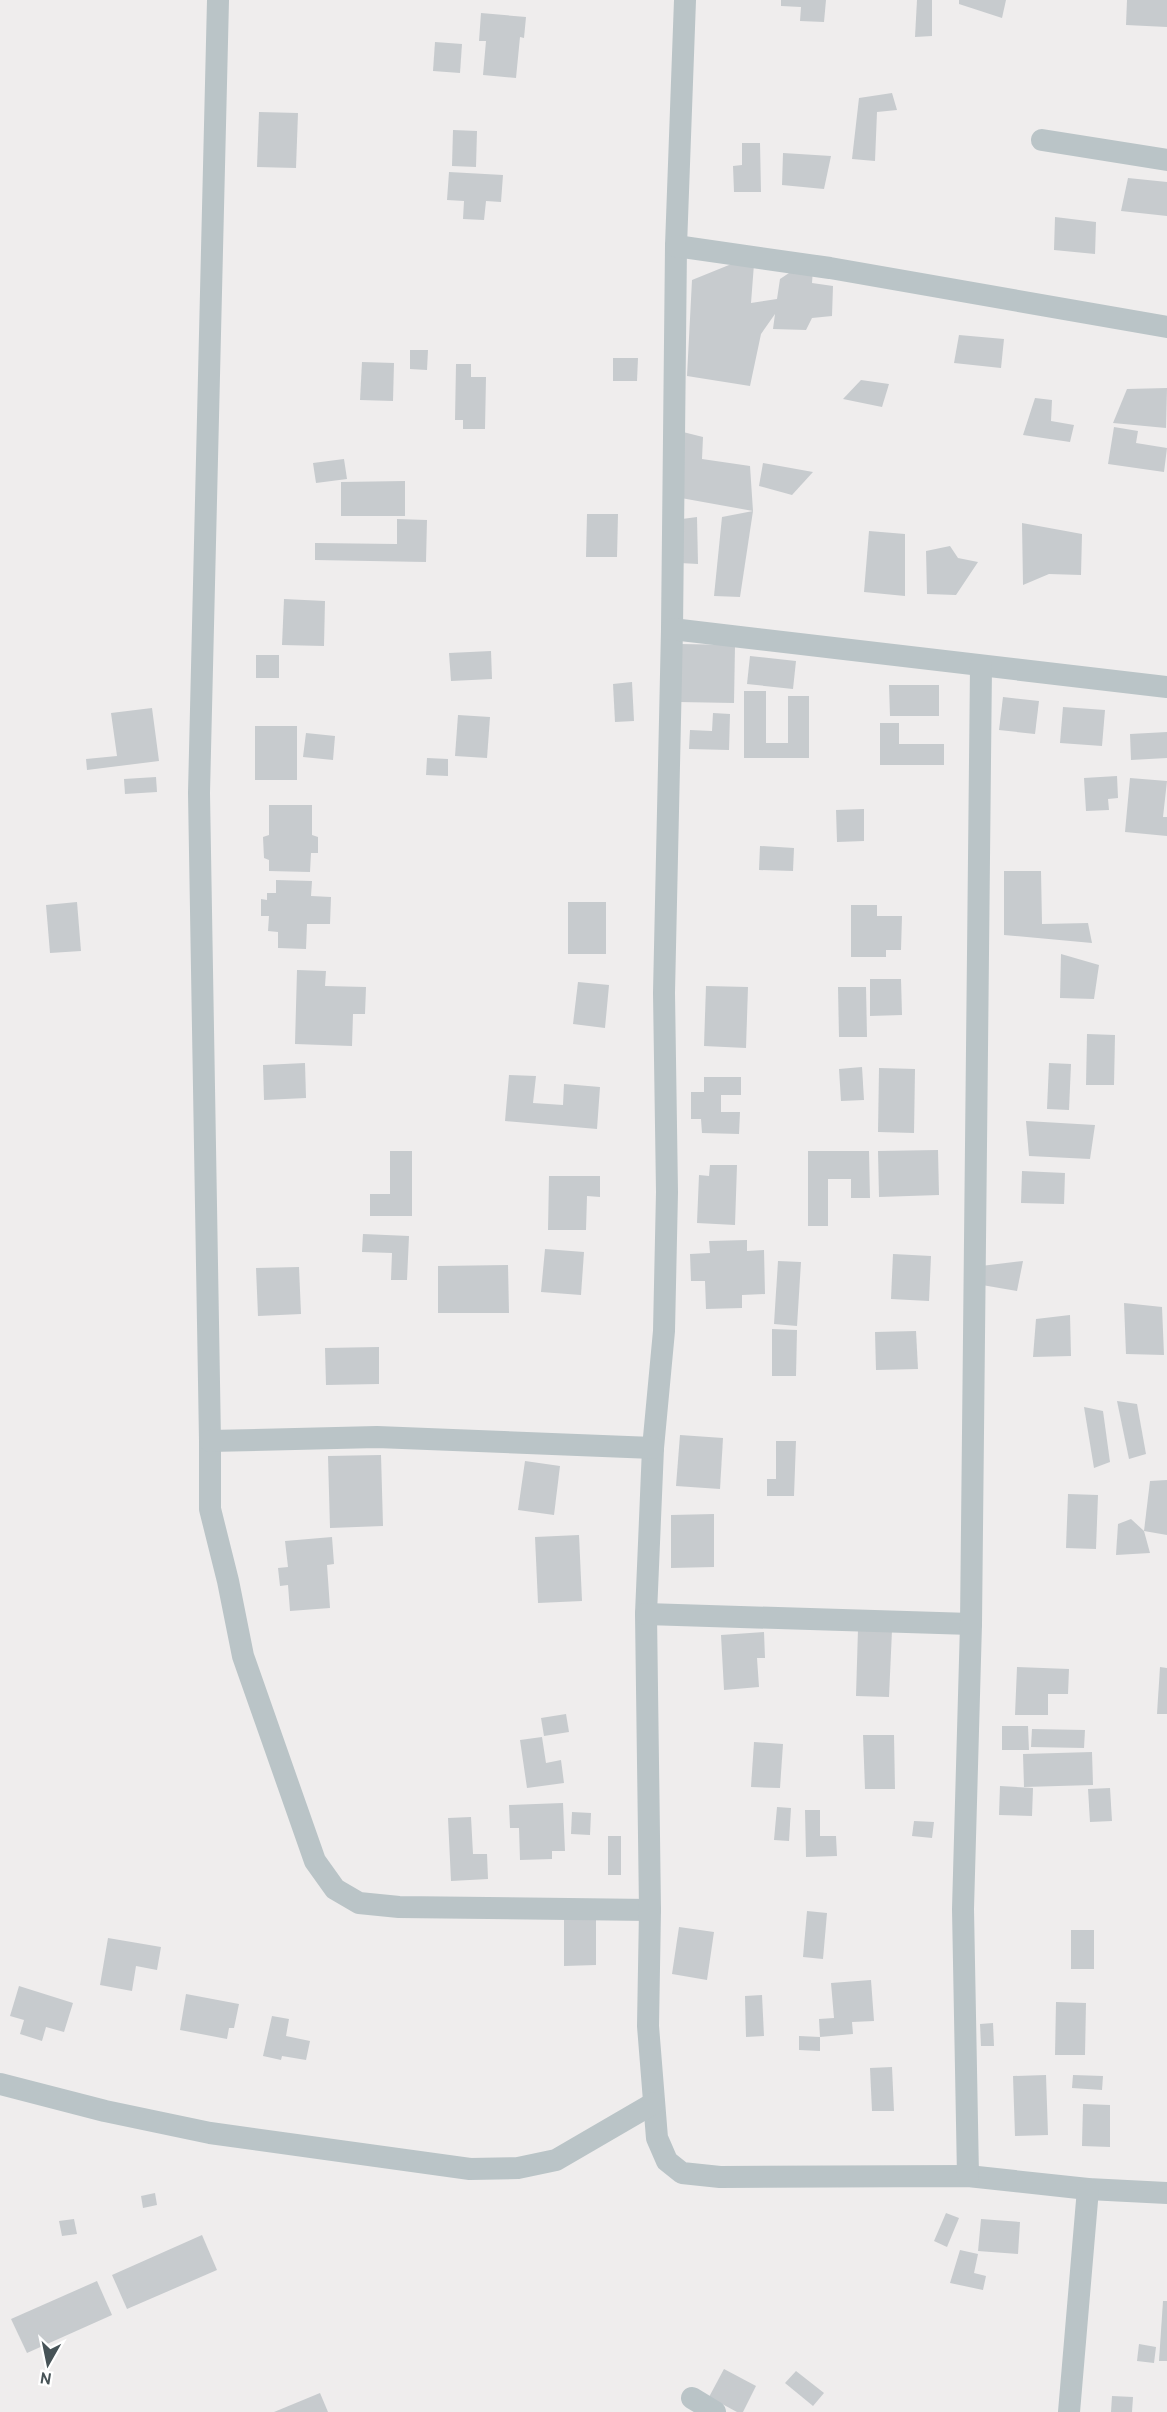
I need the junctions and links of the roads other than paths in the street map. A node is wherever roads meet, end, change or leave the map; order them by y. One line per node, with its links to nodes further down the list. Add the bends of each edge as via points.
1 (218, 0): 10 (street, via 200,793)
2 (685, 0): 5 (street)
3 (1042, 140): 4 (street)
4 (1167, 160)
5 (676, 246): 6 (street, via 830,268); 7 (street)
6 (1167, 327)
7 (672, 630): 8 (street); 11 (street, via 664,993 664,1330)
8 (981, 666): 9 (street); 13 (street)
9 (1167, 687)
10 (210, 1441): 11 (street, via 377,1437); 14 (street, via 210,1509 243,1656 315,1861 335,1889 359,1903 399,1907)
11 (653, 1448): 12 (street)
12 (646, 1614): 13 (street); 14 (street)
13 (971, 1624): 17 (street, via 963,1909)
14 (650, 1910): 16 (street, via 648,2026)
15 (0, 2084): 16 (street, via 210,2133 470,2169 518,2168 556,2160)
16 (654, 2103): 17 (street, via 657,2138 667,2162 682,2173 720,2177)
17 (968, 2176): 18 (street)
18 (1088, 2189): 19 (street); 22 (street)
19 (1167, 2193)
20 (692, 2398): 21 (street)
21 (715, 2412)
22 (1069, 2412)

